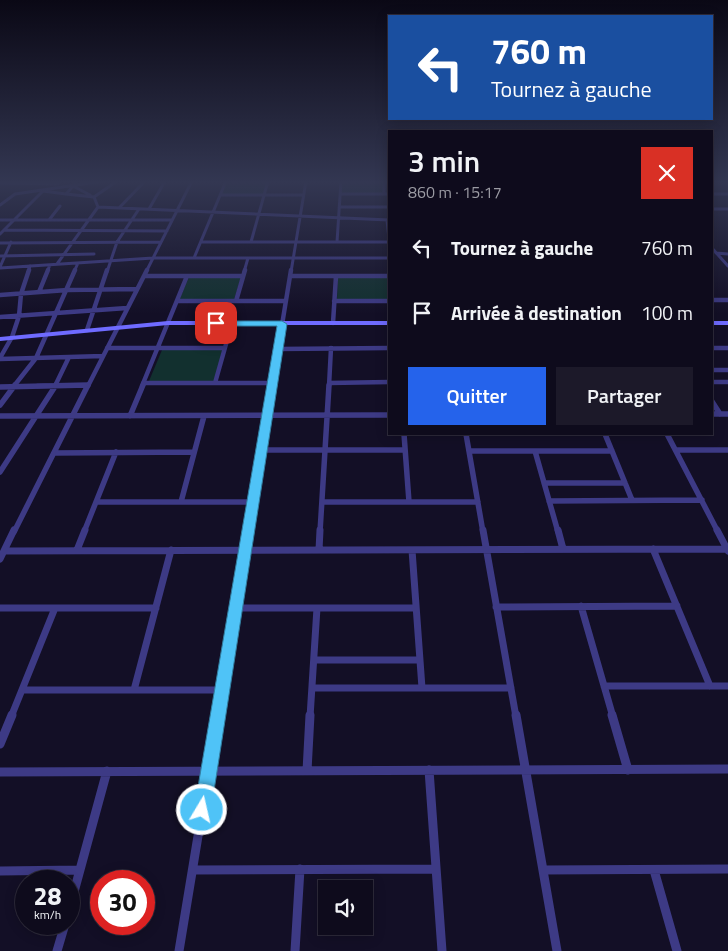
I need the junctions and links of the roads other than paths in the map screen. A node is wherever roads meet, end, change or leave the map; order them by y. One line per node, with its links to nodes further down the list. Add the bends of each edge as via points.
1 (9, 225): 9 (street)
2 (85, 225): 10 (street)
3 (128, 225): 11 (street)
4 (170, 225): 12 (street)
5 (208, 225): 19 (street)
6 (256, 225): 20 (street)
7 (299, 225): 21 (street)
8 (338, 225): 22 (street)
9 (4, 230): 10 (street); 13 (street)
10 (81, 231): 11 (street); 16 (street)
11 (124, 231): 12 (street); 17 (street)
12 (167, 231): 18 (street)
13 (0, 234)
14 (388, 241): 22 (street)
15 (11, 242): 16 (street); 23 (street); 30 (street)
16 (72, 242): 17 (street); 27 (street)
17 (117, 242): 18 (street); 38 (street)
18 (161, 242): 31 (street)
19 (201, 242): 20 (street); 32 (street)
20 (251, 242): 21 (street)
21 (296, 242): 22 (street); 34 (street)
22 (337, 242)
23 (0, 243)
24 (713, 249): 26 (street)
25 (713, 252): 26 (street)
26 (716, 253): 29 (street); 37 (street)
27 (64, 254): 28 (street); 30 (street); 40 (street)
28 (94, 254)
29 (728, 254)
30 (2, 256): 44 (street)
31 (153, 258): 32 (street); 38 (street); 45 (street)
32 (194, 258): 33 (street)
33 (248, 258): 34 (street); 47 (street)
34 (293, 258): 35 (street); 48 (street)
35 (388, 258)
36 (713, 258): 37 (street)
37 (721, 258): 43 (street)
38 (110, 261): 39 (street); 53 (street)
39 (78, 263): 40 (street); 52 (street)
40 (57, 264): 41 (street)
41 (50, 265): 42 (street); 54 (street)
42 (30, 266): 44 (street); 55 (street)
43 (728, 266)
44 (0, 268)
45 (144, 276): 46 (street); 51 (street)
46 (187, 276): 47 (street); 59 (street)
47 (243, 276): 60 (street)
48 (290, 276): 49 (street); 61 (street)
49 (336, 276): 50 (street); 62 (street)
50 (388, 276)
51 (137, 289): 53 (street); 64 (street)
52 (67, 290): 53 (street); 54 (street); 66 (street)
53 (100, 290): 65 (street)
54 (39, 292): 55 (street)
55 (22, 294): 56 (street); 67 (street)
56 (0, 296)
57 (713, 300): 58 (street)
58 (728, 300)
59 (177, 301): 60 (street); 69 (street)
60 (236, 301): 61 (street)
61 (286, 301): 73 (street)
62 (334, 301): 63 (street); 74 (street)
63 (388, 301)
64 (127, 308): 65 (street); 76 (street)
65 (93, 311): 66 (street); 77 (street)
66 (56, 312): 67 (street); 78 (street)
67 (19, 316): 68 (street); 79 (street)
68 (0, 317)
69 (168, 323): 70 (street); 76 (street); 82 (street)
70 (232, 323): 73 (street); 83 (street)
71 (388, 323): 74 (street)
72 (713, 323): 75 (street)
73 (282, 324): 74 (street); 84 (street)
74 (333, 324)
75 (727, 325)
76 (118, 326): 77 (street); 81 (street)
77 (87, 330): 78 (street)
78 (48, 334): 79 (street); 91 (street)
79 (12, 337): 80 (street); 92 (street)
80 (0, 339)
81 (107, 348): 82 (street); 89 (street)
82 (157, 348): 83 (street); 99 (street)
83 (225, 348): 100 (street)
84 (278, 348): 85 (street); 101 (street)
85 (331, 348): 86 (street); 95 (street)
86 (388, 348)
87 (713, 348): 88 (street)
88 (728, 348)
89 (103, 356): 90 (street); 102 (street)
90 (69, 357): 91 (street); 103 (street)
91 (36, 358): 92 (street); 105 (street)
92 (0, 359)
93 (713, 370): 94 (street)
94 (728, 370)
95 (329, 382): 96 (street); 111 (street)
96 (388, 382)
97 (713, 382): 98 (street)
98 (728, 382)
99 (143, 383): 100 (street); 116 (street)
100 (215, 383): 101 (street)
101 (272, 383): 118 (street)
102 (88, 385): 103 (street); 115 (street)
103 (55, 386): 105 (street); 114 (street)
104 (0, 387): 105 (street)
105 (14, 387): 107 (street)
106 (713, 403): 109 (street)
107 (0, 405)
108 (713, 414): 109 (street)
109 (720, 414): 110 (street)
110 (728, 414)
111 (327, 415): 112 (street); 118 (street); 124 (street)
112 (388, 415)
113 (0, 416): 114 (street)
114 (35, 416): 115 (street); 134 (street)
115 (73, 416): 116 (street); 133 (street)
116 (130, 416): 117 (street)
117 (204, 416): 118 (street); 132 (street)
118 (267, 416): 123 (street)
119 (404, 435): 125 (street)
120 (466, 435): 128 (street)
121 (605, 435): 130 (street)
122 (668, 435): 126 (street)
123 (261, 450): 124 (street); 143 (street)
124 (325, 450): 125 (street); 144 (street)
125 (405, 450): 145 (street)
126 (676, 450): 127 (street); 139 (street)
127 (728, 450)
128 (469, 451): 129 (street); 146 (street)
129 (535, 451): 130 (street); 136 (street)
130 (612, 451): 137 (street)
131 (116, 452): 132 (street); 133 (street); 141 (street)
132 (194, 452): 142 (street)
133 (54, 453): 156 (street)
134 (3, 462): 135 (street)
135 (0, 472)
136 (544, 483): 137 (street); 140 (street)
137 (625, 483): 138 (street)
138 (632, 500): 139 (street); 140 (street)
139 (702, 500): 155 (street)
140 (549, 501): 148 (street)
141 (96, 502): 142 (street); 150 (street)
142 (181, 502): 143 (street)
143 (253, 502): 152 (street)
144 (322, 502): 145 (street); 153 (street)
145 (409, 502): 146 (street)
146 (478, 502): 147 (street)
147 (486, 549): 148 (street); 154 (street); 160 (street)
148 (563, 549): 149 (street)
149 (653, 549): 155 (street); 159 (street)
150 (77, 550): 151 (street); 156 (street)
151 (171, 550): 152 (street); 163 (street)
152 (245, 550): 153 (street); 164 (street)
153 (319, 550): 154 (street)
154 (412, 550): 166 (street)
155 (728, 550)
156 (4, 551): 157 (street)
157 (0, 559)
158 (581, 606): 159 (street); 160 (street); 169 (street)
159 (677, 606): 170 (street)
160 (496, 607): 174 (street)
161 (0, 608): 162 (street)
162 (55, 608): 163 (street); 175 (street)
163 (156, 608): 176 (street)
164 (236, 608): 165 (street); 177 (street)
165 (317, 608): 166 (street); 167 (street)
166 (416, 608): 168 (street)
167 (314, 660): 168 (street); 172 (street)
168 (420, 660): 173 (street)
169 (604, 686): 170 (street); 182 (street)
170 (710, 686): 171 (street)
171 (728, 686)
172 (312, 688): 173 (street); 185 (street)
173 (422, 688): 174 (street)
174 (510, 688): 181 (street)
175 (22, 690): 176 (street); 178 (street)
176 (134, 690): 177 (street)
177 (222, 690): 184 (street)
178 (0, 744)
179 (728, 769): 182 (street)
180 (429, 770): 181 (street); 185 (street); 188 (street)
181 (525, 770): 182 (street); 192 (street)
182 (628, 770)
183 (107, 771): 184 (street); 186 (street); 190 (street)
184 (209, 771): 185 (street); 191 (street)
185 (308, 771)
186 (0, 772)
187 (300, 869): 188 (street); 191 (street); 199 (street)
188 (436, 869): 200 (street)
189 (728, 869): 193 (street)
190 (80, 870)
191 (193, 870): 198 (street)
192 (543, 870): 193 (street); 201 (street)
193 (654, 870): 202 (street)
194 (0, 871): 195 (street)
195 (15, 871)
196 (62, 935): 197 (street)
197 (57, 951)
198 (179, 951)
199 (295, 951)
200 (442, 951)
201 (557, 951)
202 (677, 951)

